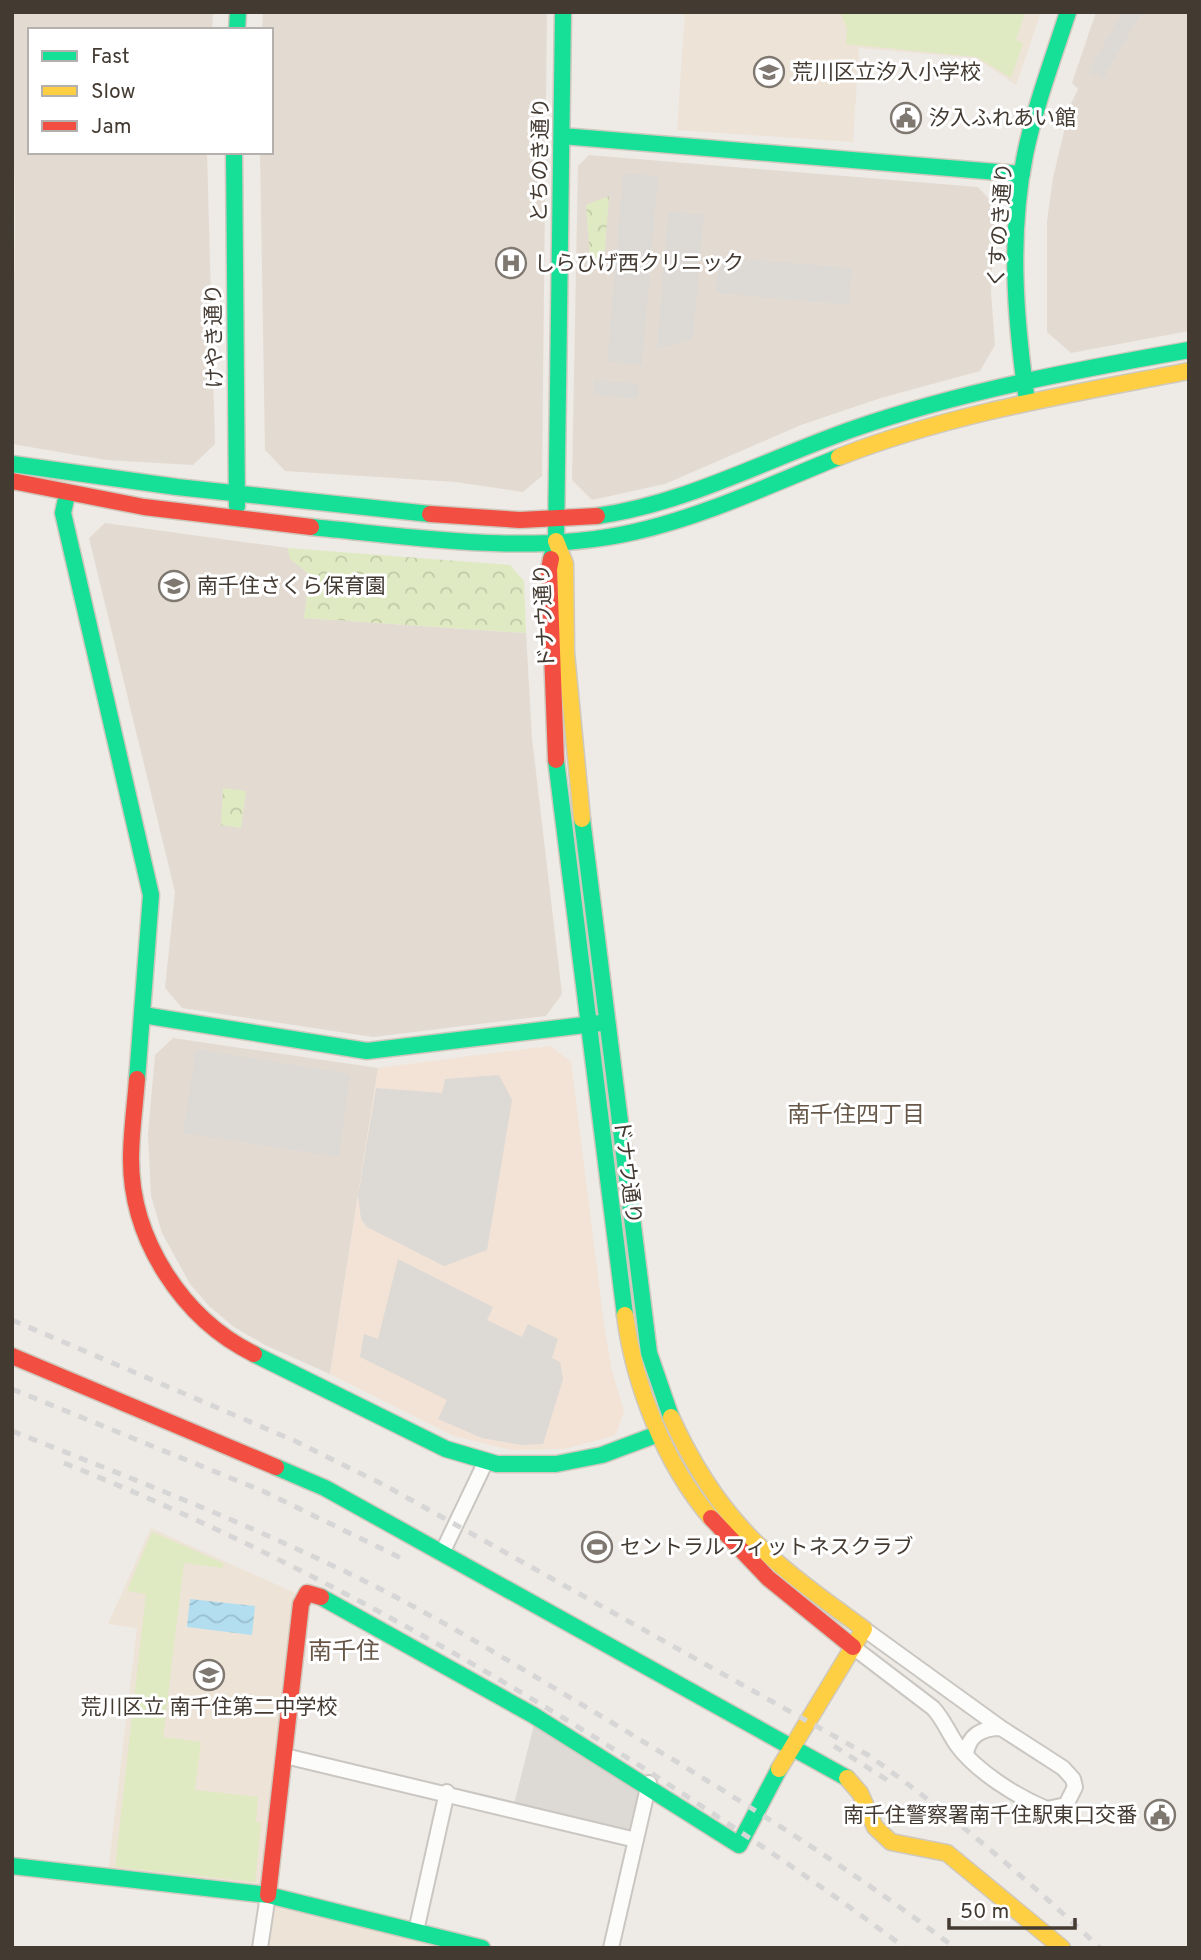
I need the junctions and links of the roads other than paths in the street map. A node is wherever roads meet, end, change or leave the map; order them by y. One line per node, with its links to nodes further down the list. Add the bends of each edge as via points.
1 (563, 12): 3 (street, とちのき通り)
2 (1068, 12): 5 (street, くすのき通り)
3 (562, 136): 5 (street); 15 (street, とちのき通り)
4 (234, 154): 13 (street, けやき通り)
5 (1022, 174): 8 (street, くすのき通り, via 1016,252)
6 (1189, 350): 8 (street)
7 (1189, 371): 9 (street)
8 (1024, 381): 9 (street, くすのき通り); 15 (street, via 855,428 669,502 627,512)
9 (1028, 403): 16 (street, via 873,444 669,524 629,534)
10 (12, 464): 13 (street)
11 (12, 481): 12 (street)
12 (67, 494): 14 (street); 17 (street, via 63,513 70,550 151,895)
13 (238, 495): 14 (street, けやき通り); 15 (street, via 430,514)
14 (236, 519): 16 (street, via 418,537)
15 (556, 519): 16 (street, とちのき通り)
16 (556, 541): 18 (street, ドナウ通り, via 565,564 573,751); 19 (street, ドナウ通り, via 549,566 555,751)
17 (143, 1015): 19 (street, via 367,1051); 22 (street, via 131,1140 134,1186 149,1243 179,1293 214,1330 252,1355 446,1449)
18 (605, 1023): 19 (street); 24 (street, ドナウ通り, via 649,1353 673,1427 702,1479 740,1530 776,1564)
19 (588, 1025): 21 (street, ドナウ通り, via 626,1324 643,1396)
20 (12, 1356): 23 (street, via 325,1488)
21 (658, 1434): 22 (street, via 581,1461 523,1466); 25 (street, ドナウ通り, via 688,1489 723,1536 767,1579)
22 (486, 1461): 23 (street)
23 (443, 1551): 27 (street)
24 (864, 1629): 25 (street); 26 (street)
25 (852, 1647): 27 (street); 28 (street, via 933,1708)
26 (1001, 1728): 28 (street, via 979,1732 967,1745); 28 (street, via 1069,1773 1075,1787 1066,1805 1057,1809 1038,1806)
27 (791, 1746): 30 (street, via 739,1845); 39 (street, via 844,1774 860,1793 875,1827 891,1842 947,1853)
28 (966, 1755)
29 (285, 1756): 30 (street, via 301,1604 307,1593 430,1655); 31 (street); 34 (street)
30 (649, 1783): 32 (street)
31 (447, 1792): 32 (street); 35 (street)
32 (636, 1840): 38 (street)
33 (12, 1866): 34 (street)
34 (268, 1895): 35 (street); 36 (street)
35 (416, 1931): 37 (street)
36 (260, 1948)
37 (482, 1948)
38 (611, 1948)
39 (1062, 1948)

